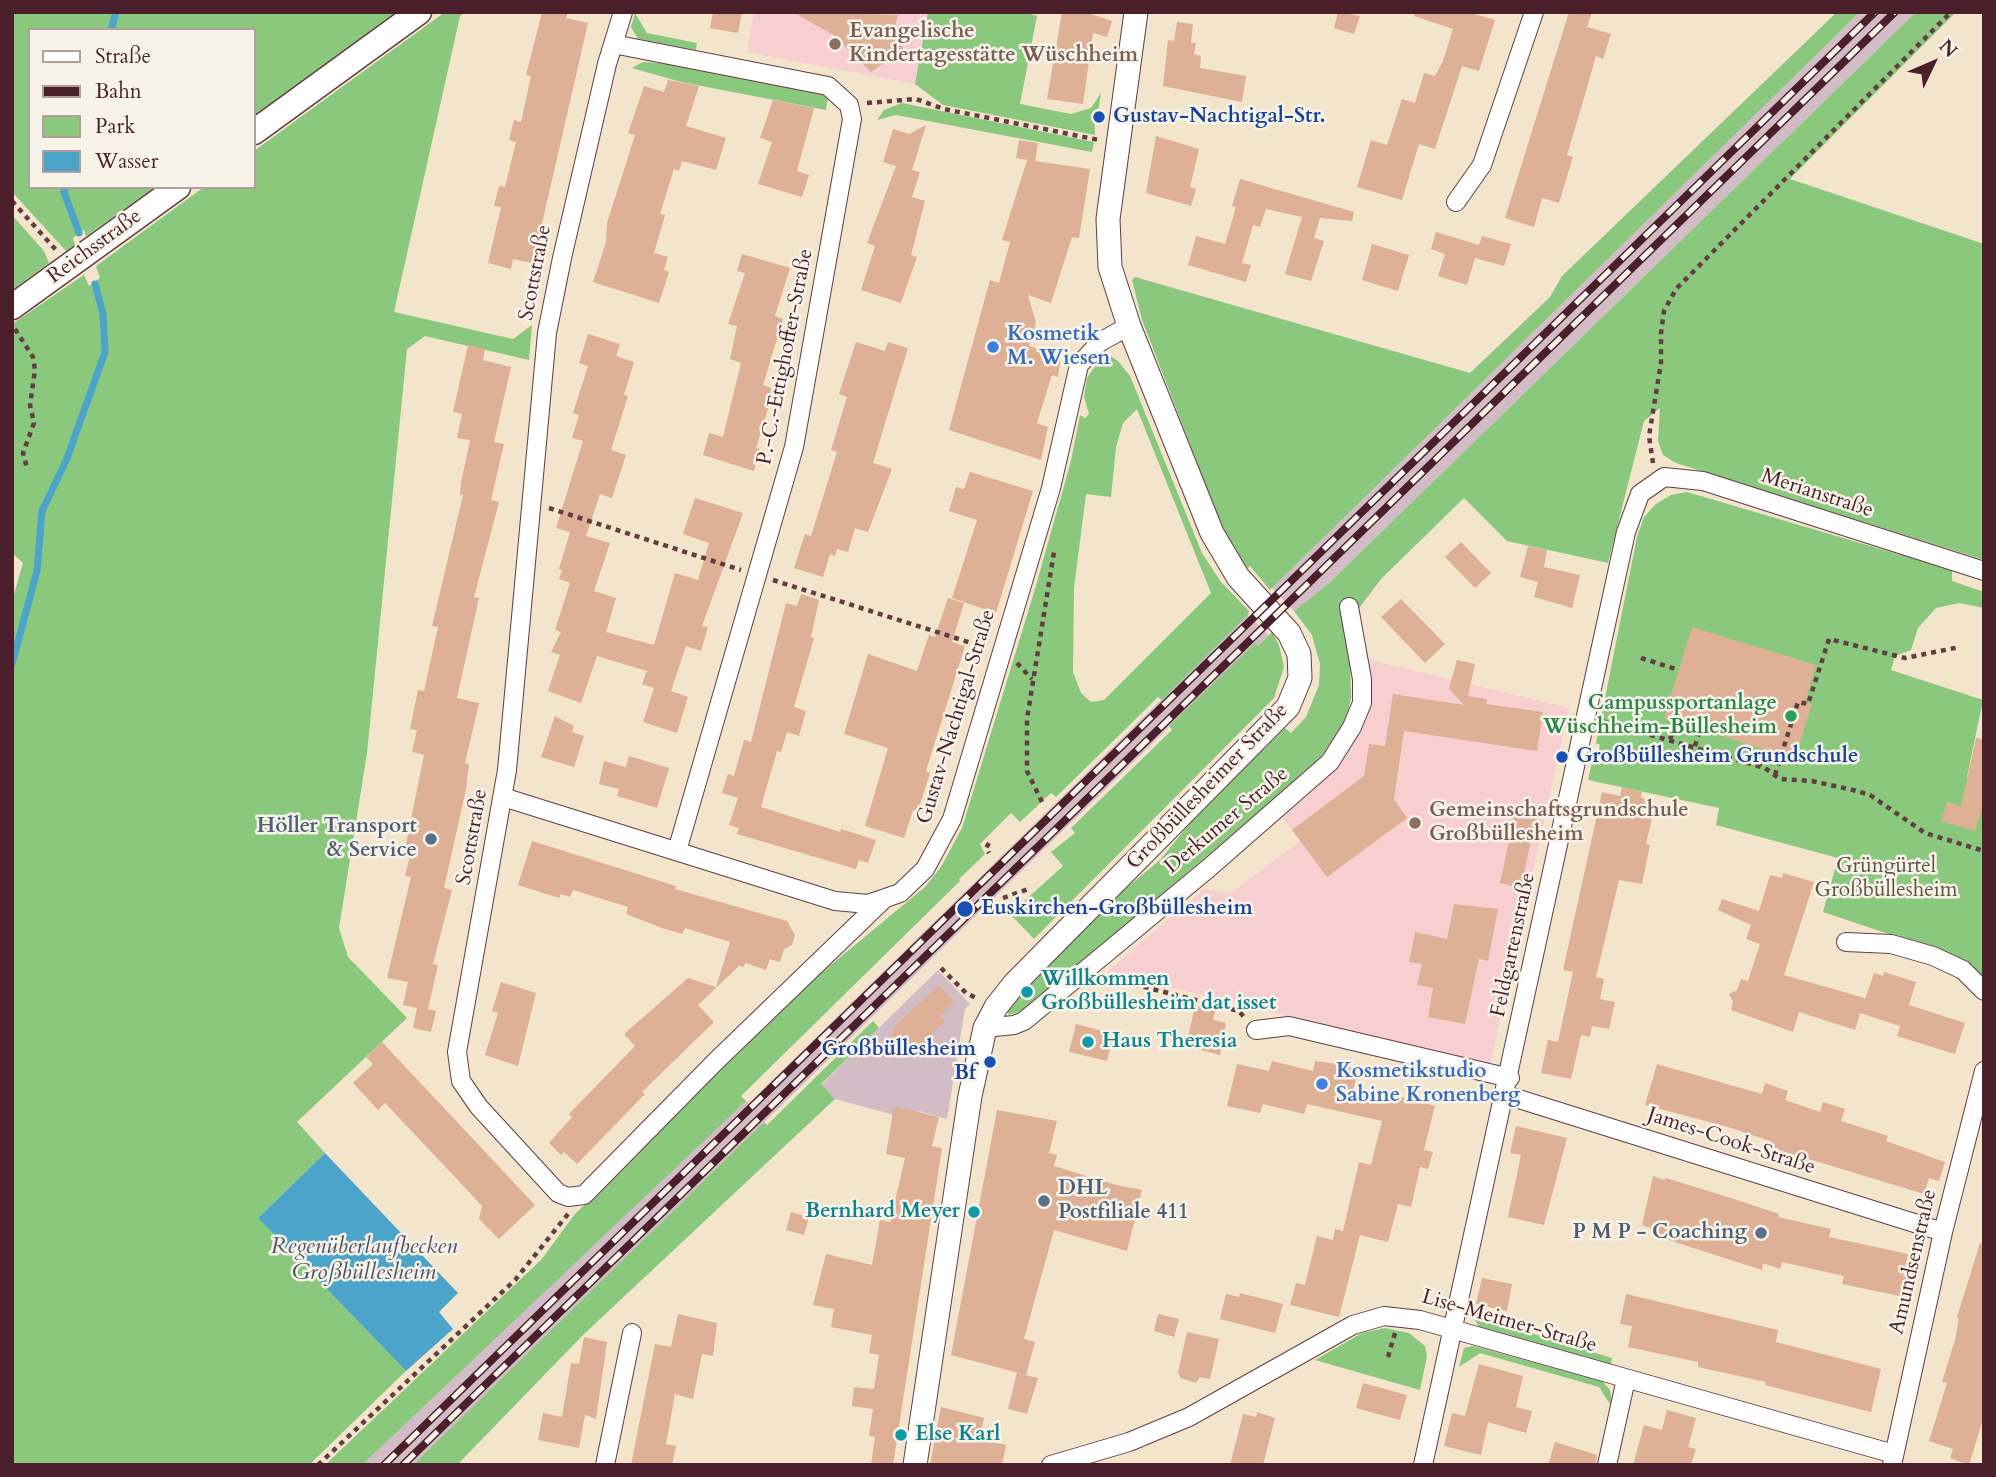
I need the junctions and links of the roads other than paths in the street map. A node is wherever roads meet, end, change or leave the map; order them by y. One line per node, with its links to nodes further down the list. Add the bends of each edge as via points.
1 (419, 12): 6 (main road)
2 (623, 12): 5 (street, Scottstraße)
3 (1136, 12): 10 (street, Großbüllesheimer Straße, via 1107,233 1110,267)
4 (1534, 12): 8 (street, via 1482,165)
5 (614, 44): 14 (street, Scottstraße, via 553,300); 15 (street, P.-C.-Ettighoffer-Straße, via 828,86 849,105 852,128 799,426 763,577)
6 (256, 131)
7 (175, 189): 9 (main road, Reichsstraße)
8 (1456, 202)
9 (12, 307)
10 (1129, 326): 16 (street, Gustav-Nachtigal-Straße, via 1100,342 1079,365 1040,527 952,819 925,869 900,893); 19 (street, Großbüllesheimer Straße, via 1219,547 1238,577 1289,633 1298,654 1300,678 1294,699 1272,724 1015,983)
11 (1640, 494): 12 (street, Merianstraße, via 1664,477 1703,481); 22 (street, Feldgartenstraße, via 1626,532)
12 (1984, 570)
13 (1349, 607): 19 (street, Derkumer Straße, via 1363,692 1359,713 1342,746 1318,775 1024,1021)
14 (503, 797): 15 (street, Gustav-Nachtigal-Straße); 16 (street, Scottstraße, via 457,1052 458,1072 479,1107 558,1193 577,1198 592,1188)
15 (677, 851): 16 (street, Gustav-Nachtigal-Straße, via 835,901)
16 (883, 900)
17 (1846, 943): 18 (street, via 1891,944 1933,956 1964,970)
18 (1984, 991)
19 (985, 1028): 29 (street, Großbüllesheimer Straße)
20 (1256, 1030): 22 (street, via 1289,1026)
21 (1984, 1070): 23 (street, Amundsenstraße)
22 (1508, 1086): 23 (street, James-Cook-Straße); 24 (street, Feldgartenstraße)
23 (1943, 1232): 27 (street, Amundsenstraße)
24 (1453, 1329): 26 (street, Lise-Meitner-Straße); 30 (street, Lise-Meitner-Straße, via 1400,1316 1361,1321 1189,1417 1129,1442); 31 (street, Feldgartenstraße)
25 (632, 1333): 28 (street)
26 (1626, 1379): 27 (street, Lise-Meitner-Straße); 32 (street)
27 (1893, 1460)
28 (605, 1465)
29 (915, 1465)
30 (1051, 1465)
31 (1423, 1465)
32 (1607, 1465)

